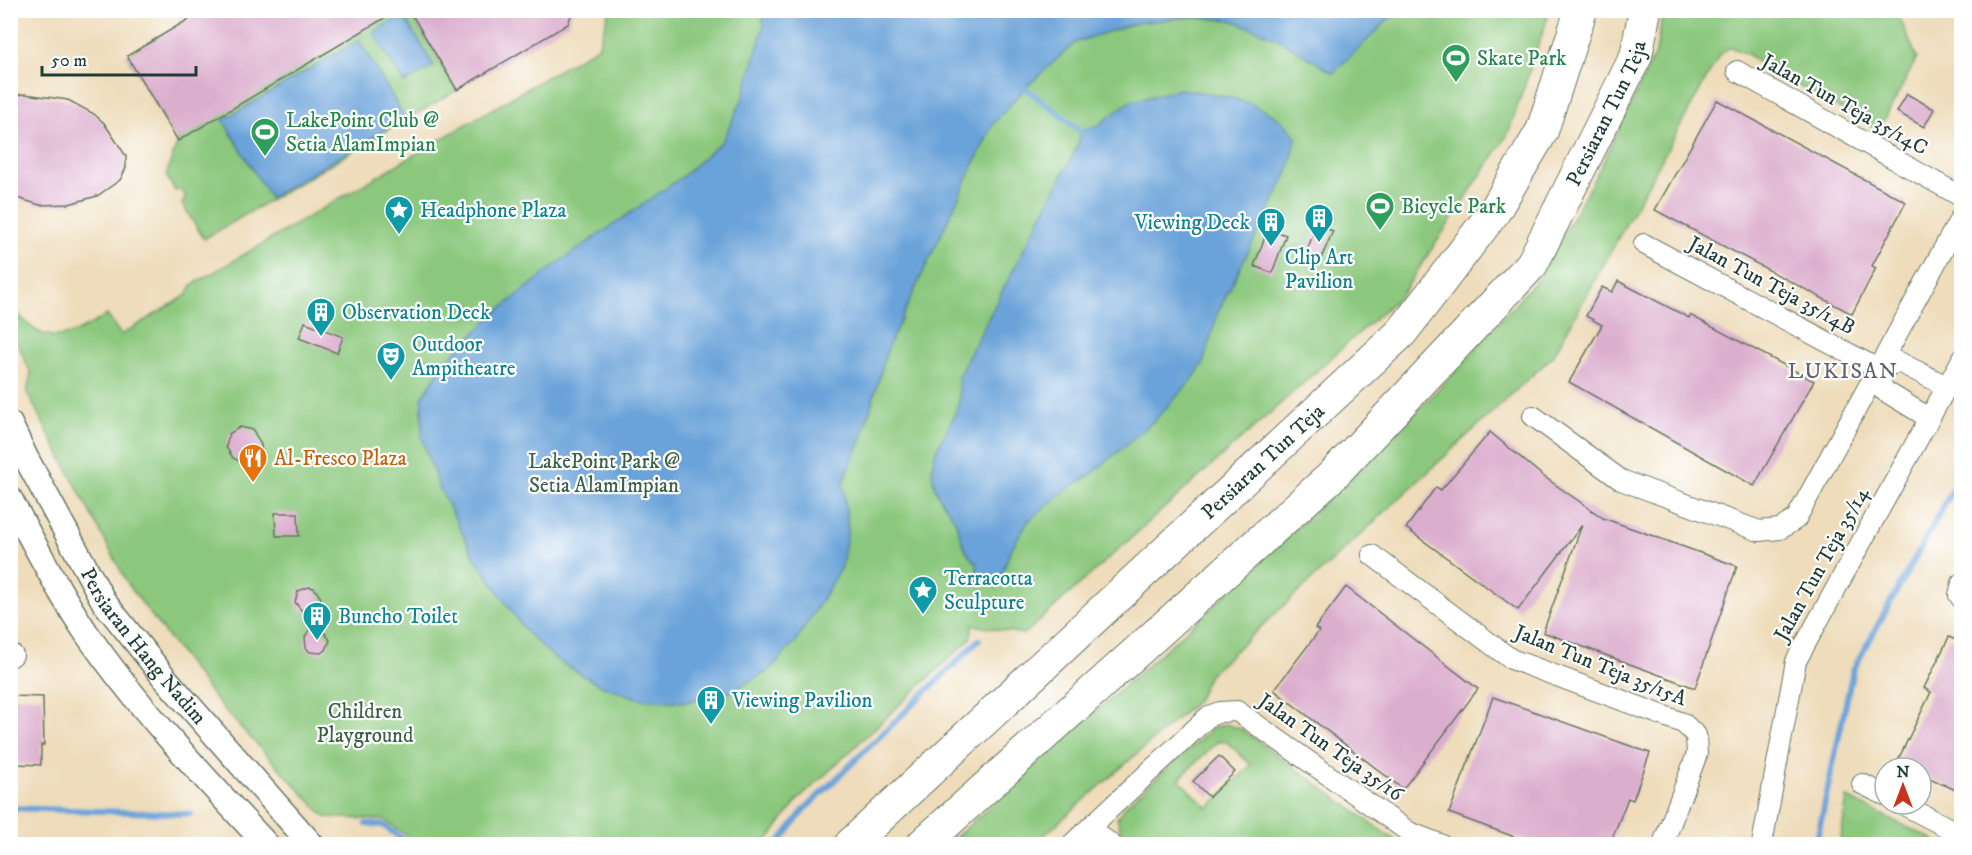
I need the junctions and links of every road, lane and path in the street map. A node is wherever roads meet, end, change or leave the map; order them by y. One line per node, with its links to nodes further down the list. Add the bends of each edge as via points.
1 (1581, 10): 24 (main road, Persiaran Tun Teja, via 1542,131 1494,212 1402,332)
2 (1646, 10): 25 (main road, Persiaran Tun Teja, via 1636,56 1532,264 1332,476)
3 (1737, 71): 4 (street, Jalan Tun Teja 35/14C)
4 (1962, 197)
5 (1962, 215): 8 (street)
6 (1644, 244): 8 (street, Jalan Tun Teja 35/14B)
7 (1962, 359): 9 (street, Jalan Tun Teja 35/14)
8 (1878, 369): 9 (street, via 1899,362); 10 (street, via 1796,519 1780,528 1759,531 1622,480); 11 (street, via 1883,390)
9 (1946, 386): 11 (street, Jalan Tun Teja 35/14)
10 (1533, 416)
11 (1929, 418): 30 (street, Jalan Tun Teja 35/14, via 1796,661)
12 (10, 424): 23 (street, Persiaran Hang Nadim, via 105,602 164,677)
13 (10, 499): 22 (street, Persiaran Hang Nadim, via 56,586 88,635 161,728)
14 (1372, 555): 29 (street, Jalan Tun Teja 35/15A, via 1511,659 1683,723 1696,735 1697,754)
15 (1962, 583): 16 (street)
16 (1962, 599)
17 (1862, 784): 18 (street)
18 (1873, 789)
19 (1925, 816): 21 (street)
20 (1090, 829): 26 (street, Jalan Tun Teja 35/16); 27 (street); 28 (street, Jalan Tun Teja 35/16, via 1209,716 1237,711 1409,832)
21 (1962, 835)
22 (266, 844)
23 (311, 844)
24 (851, 844)
25 (923, 844)
26 (1072, 844)
27 (1111, 844)
28 (1440, 844)
29 (1663, 844)
30 (1762, 844)

